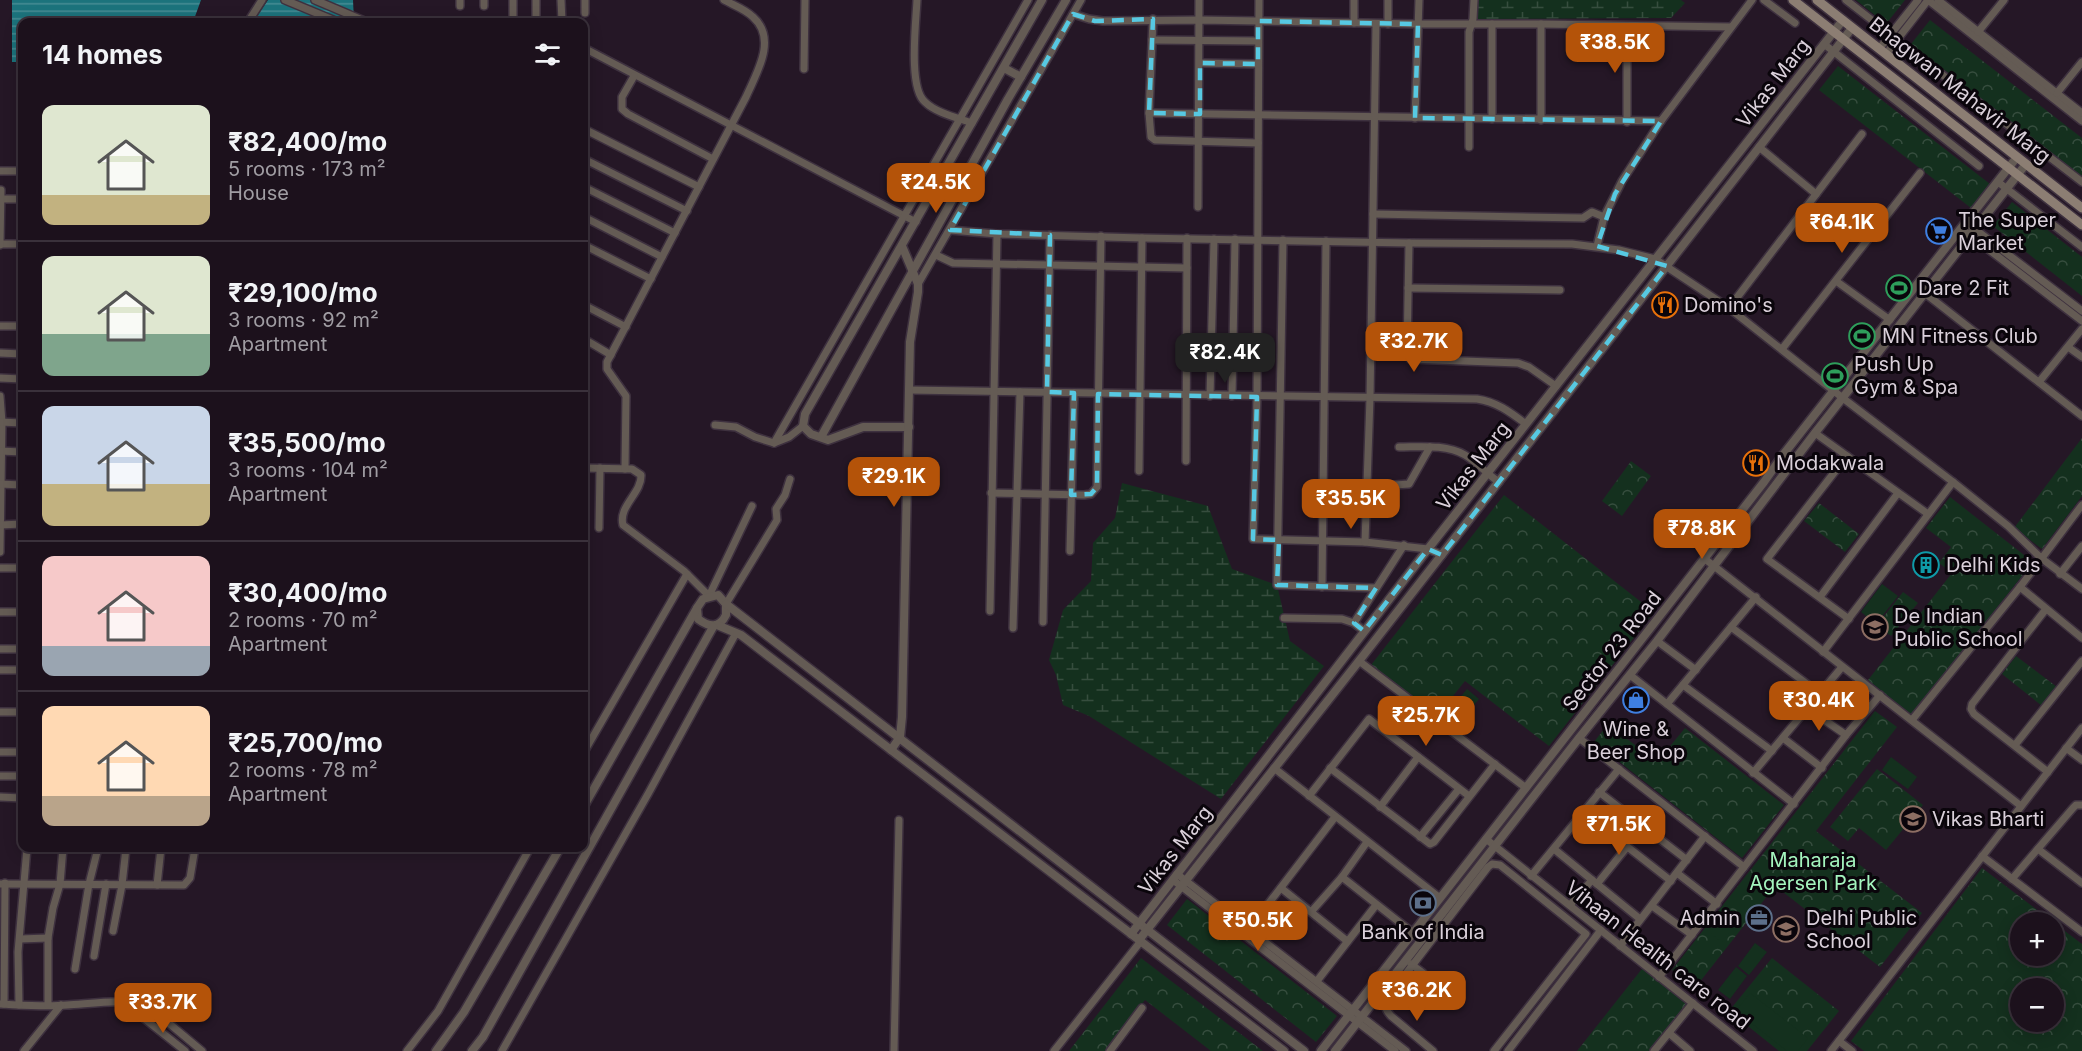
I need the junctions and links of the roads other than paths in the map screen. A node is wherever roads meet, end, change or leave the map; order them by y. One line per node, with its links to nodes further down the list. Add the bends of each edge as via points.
1 (262, 0): 32 (street)
2 (285, 0): 33 (street)
3 (315, 0): 34 (street)
4 (513, 0): 35 (street)
5 (536, 0): 36 (street)
6 (561, 0): 37 (street)
7 (585, 0): 30 (street)
8 (723, 0): 86 (street, via 754,18 764,43 761,64)
9 (805, 0): 68 (street)
10 (917, 0): 78 (street, via 915,60 920,96 926,104)
11 (1028, 0): 78 (street)
12 (1042, 0): 67 (street)
13 (1066, 0): 70 (street)
14 (1081, 0): 31 (street)
15 (1199, 0): 39 (street)
16 (1259, 0): 41 (street)
17 (1354, 0): 42 (street)
18 (1388, 0): 45 (street)
19 (1419, 0): 46 (street)
20 (1474, 0): 47 (street)
21 (1752, 0): 51 (street)
22 (1764, 0): 43 (street)
23 (1793, 0): 53 (main road)
24 (1817, 0): 40 (main road, Bhagwan Mahavir Marg)
25 (1846, 0): 55 (street)
26 (1918, 0): 55 (street)
27 (1928, 0): 55 (street); 83 (street)
28 (1938, 0): 54 (street)
29 (2004, 0): 54 (street)
30 (585, 13)
31 (1073, 14): 38 (street, via 1095,21); 122 (street)
32 (251, 18)
33 (328, 18)
34 (358, 18)
35 (513, 18)
36 (536, 18)
37 (562, 18)
38 (1153, 20): 39 (street); 57 (street)
39 (1201, 20): 41 (street); 58 (street)
40 (1843, 20): 52 (main road, Bhagwan Mahavir Marg); 53 (street, Vikas Marg)
41 (1258, 21): 42 (street); 59 (street)
42 (1354, 23): 44 (street)
43 (1795, 23)
44 (1376, 24): 45 (street); 76 (street)
45 (1388, 24): 46 (street)
46 (1418, 24): 47 (street); 77 (street)
47 (1471, 24): 48 (street); 79 (street)
48 (1492, 24): 49 (street); 80 (street)
49 (1541, 24): 50 (street); 81 (street)
50 (1627, 26): 51 (street); 84 (street)
51 (1731, 27): 82 (street)
52 (1852, 28): 56 (street, Vikas Marg); 63 (main road, Bhagwan Mahavir Marg)
53 (1834, 32): 56 (main road, Bhagwan Mahavir Marg); 60 (street, Vikas Marg)
54 (1978, 32): 71 (street)
55 (1894, 38): 63 (street); 104 (street)
56 (1844, 39): 62 (street, Vikas Marg); 98 (main road, Bhagwan Mahavir Marg)
57 (1152, 40): 58 (street); 72 (street)
58 (1200, 40): 59 (street); 65 (street)
59 (1258, 41): 66 (street)
60 (1824, 44): 62 (street); 145 (street, Vikas Marg)
61 (588, 50): 69 (street)
62 (1834, 51): 92 (street, Vikas Marg); 97 (street)
63 (1883, 52): 93 (main road, Bhagwan Mahavir Marg)
64 (2082, 62): 71 (street)
65 (1200, 63): 66 (street); 74 (street)
66 (1258, 64): 75 (street)
67 (1004, 68): 70 (street); 85 (street)
68 (804, 69)
69 (634, 76): 86 (street); 94 (street, via 622,98 622,109)
70 (1021, 77): 152 (street)
71 (2057, 93): 73 (street)
72 (1149, 113): 74 (street); 89 (street, via 1150,137)
73 (2082, 113)
74 (1200, 114): 75 (street); 89 (street)
75 (1258, 115): 76 (street); 90 (street)
76 (1375, 117): 77 (street); 115 (street)
77 (1415, 118): 79 (street)
78 (961, 119): 85 (street); 116 (street)
79 (1468, 119): 80 (street); 91 (street)
80 (1492, 119): 81 (street)
81 (1541, 120): 84 (street)
82 (1661, 121): 84 (street); 117 (street)
83 (2082, 121)
84 (1627, 122)
85 (972, 123): 119 (street)
86 (730, 126): 94 (street); 116 (street)
87 (588, 131): 105 (street)
88 (1862, 134): 109 (street)
89 (1199, 143): 90 (street); 112 (street)
90 (1258, 143): 132 (street)
91 (1469, 147)
92 (1759, 147): 109 (street); 149 (street, Vikas Marg)
93 (2018, 157): 96 (main road, Bhagwan Mahavir Marg); 98 (street, Sector 23 Road)
94 (713, 159): 105 (street)
95 (588, 161): 114 (street)
96 (2026, 164): 102 (street, Sector 23 Road); 113 (main road, Bhagwan Mahavir Marg)
97 (1979, 166)
98 (2009, 168): 102 (main road, Bhagwan Mahavir Marg); 103 (street, Sector 23 Road)
99 (0, 171): 100 (street)
100 (18, 171)
101 (1920, 173): 154 (street)
102 (2018, 175): 107 (street, Sector 23 Road); 120 (main road, Bhagwan Mahavir Marg)
103 (1998, 182): 107 (street); 121 (street, Sector 23 Road)
104 (2082, 182)
105 (699, 187): 114 (street)
106 (588, 189): 123 (street)
107 (2007, 189): 124 (street, Sector 23 Road); 142 (street)
108 (1, 190): 110 (street)
109 (1816, 194): 160 (street)
110 (0, 199): 111 (street); 137 (street)
111 (18, 199)
112 (1198, 207)
113 (2082, 208)
114 (687, 211): 123 (street)
115 (1373, 214): 117 (street, via 1583,218 1592,212); 135 (street)
116 (905, 216): 119 (street); 205 (street)
117 (1604, 217): 140 (street)
118 (588, 220): 144 (street)
119 (916, 222): 139 (street)
120 (2082, 225)
121 (1964, 226): 124 (street); 162 (street, Sector 23 Road)
122 (950, 230): 125 (street); 143 (street)
123 (675, 233): 144 (street)
124 (1973, 233): 158 (street, Sector 23 Road); 161 (street); 163 (street)
125 (998, 234): 126 (street); 146 (street)
126 (1050, 235): 127 (street); 147 (street)
127 (1101, 236): 128 (street); 148 (street)
128 (1142, 238): 129 (street); 150 (street)
129 (1187, 238): 130 (street); 151 (street)
130 (1215, 239): 131 (street); 189 (street)
131 (1235, 239): 132 (street); 190 (street)
132 (1258, 240): 133 (street); 191 (street)
133 (1283, 240): 134 (street); 192 (street)
134 (1326, 241): 135 (street); 193 (street)
135 (1373, 242): 136 (street); 194 (street)
136 (1409, 243): 140 (street); 156 (street)
137 (0, 244): 138 (street)
138 (18, 244)
139 (902, 246): 152 (street); 201 (street, via 805,414)
140 (1597, 246): 145 (street)
141 (588, 247): 153 (street)
142 (2082, 247)
143 (936, 255): 146 (street, via 953,263); 155 (street)
144 (662, 257): 153 (street)
145 (1655, 259): 149 (street); 178 (street, Vikas Marg)
146 (997, 264): 147 (street); 180 (street)
147 (1049, 265): 148 (street); 182 (street)
148 (1100, 266): 150 (street); 185 (street)
149 (1667, 266): 160 (street); 218 (street, Vikas Marg)
150 (1142, 267): 151 (street); 186 (street)
151 (1187, 268): 187 (street)
152 (913, 273): 155 (street); 204 (street)
153 (651, 279): 166 (street)
154 (1836, 281): 162 (street); 170 (street)
155 (918, 284): 179 (street, via 910,342)
156 (1408, 288): 157 (street); 178 (street, via 1410,359 1518,363)
157 (1560, 290)
158 (1926, 294): 177 (street); 195 (street, Sector 23 Road)
159 (588, 307): 166 (street)
160 (1729, 308): 170 (street)
161 (2082, 311)
162 (1890, 320): 183 (street, Sector 23 Road)
163 (2082, 321)
164 (0, 326): 165 (street)
165 (18, 326)
166 (626, 327): 173 (street)
167 (2082, 329): 169 (street)
168 (588, 341): 173 (street)
169 (2068, 347): 174 (street); 177 (street)
170 (1782, 349): 183 (street)
171 (0, 353): 172 (street)
172 (18, 354)
173 (611, 355): 214 (street, via 607,369 626,396)
174 (2082, 357)
175 (0, 378): 176 (street)
176 (18, 379)
177 (2039, 382): 196 (street)
178 (1556, 386): 199 (street, Vikas Marg)
179 (909, 390): 180 (street); 202 (street)
180 (994, 391): 181 (street); 223 (street)
181 (1020, 392): 182 (street); 224 (street)
182 (1047, 392): 184 (street); 226 (street)
183 (1834, 392): 195 (street); 244 (street, Sector 23 Road)
184 (1074, 393): 185 (street); 227 (street)
185 (1098, 394): 186 (street); 227 (street, via 1097,487 1091,494)
186 (1140, 394): 187 (street); 215 (street)
187 (1186, 395): 189 (street); 211 (street)
188 (0, 396): 197 (street)
189 (1210, 396): 190 (street)
190 (1232, 396): 191 (street)
191 (1257, 396): 192 (street); 234 (street, via 1253,539)
192 (1281, 397): 193 (street); 234 (street)
193 (1324, 398): 194 (street); 235 (street)
194 (1370, 399): 199 (street, via 1490,401); 222 (street)
195 (1844, 399): 203 (street, Sector 23 Road); 219 (street)
196 (2082, 416)
197 (1, 422): 198 (street); 208 (street)
198 (18, 423)
199 (1526, 424): 216 (street, Vikas Marg)
200 (715, 425): 205 (street, via 736,427)
201 (803, 426): 204 (street); 205 (street)
202 (909, 427): 204 (street, via 863,427 828,440); 295 (street)
203 (1815, 433): 210 (street); 245 (street, Sector 23 Road)
204 (821, 437)
205 (774, 442)
206 (1399, 447): 207 (street)
207 (1430, 447): 216 (street, via 1454,449); 222 (street, via 1409,484)
208 (1, 451): 209 (street); 220 (street)
209 (18, 452)
210 (1847, 456): 225 (street); 256 (street, via 1767,559)
211 (1186, 461)
212 (588, 468): 213 (street)
213 (600, 468): 214 (street); 233 (street)
214 (625, 469): 248 (street, via 636,471 641,477 622,515 623,525)
215 (1139, 471)
216 (1487, 474): 218 (street); 239 (street, Vikas Marg)
217 (790, 479): 257 (street, via 776,509 777,520)
218 (1499, 482): 242 (street, Vikas Marg)
219 (1953, 482): 230 (street); 243 (street)
220 (0, 484): 221 (street); 231 (street)
221 (18, 485)
222 (1366, 487): 236 (street)
223 (991, 493): 224 (street); 260 (street)
224 (1018, 493): 226 (street); 270 (street)
225 (1898, 493): 230 (street); 256 (street)
226 (1044, 494): 227 (street); 266 (street)
227 (1071, 495): 240 (street)
228 (2082, 504): 243 (street)
229 (752, 506): 254 (street)
230 (1928, 514): 265 (street)
231 (0, 525): 232 (street); 241 (street)
232 (18, 525)
233 (599, 528)
234 (1278, 540): 235 (street); 250 (street, via 1277,585)
235 (1323, 542): 236 (street); 250 (street)
236 (1365, 542): 237 (street)
237 (1404, 545): 239 (street); 252 (street)
238 (2082, 546): 249 (street)
239 (1428, 549): 242 (street); 271 (street, Vikas Marg)
240 (1070, 551)
241 (0, 552)
242 (1442, 555): 278 (street, Vikas Marg)
243 (2041, 558): 249 (street); 251 (street)
244 (1705, 559): 245 (street); 316 (street, Sector 23 Road)
245 (1714, 566): 255 (street); 274 (street, Sector 23 Road)
246 (0, 568): 247 (street)
247 (18, 568)
248 (687, 574): 254 (street); 298 (street)
249 (2060, 574): 253 (street)
250 (1322, 586): 252 (street)
251 (2020, 587): 259 (street); 292 (street)
252 (1376, 588): 267 (street)
253 (2082, 589)
254 (709, 596): 257 (street, via 718,595); 258 (street)
255 (1756, 597): 269 (street); 277 (street)
256 (1820, 597): 265 (street)
257 (726, 604): 263 (street); 268 (street, via 726,615)
258 (697, 608): 268 (street, via 698,619); 323 (street)
259 (2046, 609): 273 (street); 299 (street, via 1971,706 1974,714)
260 (990, 611)
261 (0, 612): 262 (street)
262 (18, 612)
263 (745, 617): 272 (street); 295 (street)
264 (1284, 618): 267 (street, via 1342,619)
265 (1849, 619): 277 (street)
266 (1043, 622)
267 (1354, 623): 271 (street)
268 (715, 626): 272 (street); 339 (street)
269 (1731, 627): 283 (street); 286 (street)
270 (1013, 628)
271 (1364, 631): 355 (street, Vikas Marg)
272 (736, 633): 301 (street); 413 (street)
273 (2082, 638)
274 (1657, 641): 283 (street); 284 (street, Sector 23 Road)
275 (0, 648): 276 (street)
276 (18, 649)
277 (1823, 652): 280 (street)
278 (1359, 661): 307 (street); 308 (street, Vikas Marg)
279 (2082, 661): 299 (street)
280 (1842, 667): 286 (street); 287 (street)
281 (0, 670): 282 (street)
282 (18, 670)
283 (1696, 670): 285 (street)
284 (1630, 675): 288 (street); 296 (street, Sector 23 Road)
285 (1683, 685): 288 (street); 302 (street)
286 (1819, 693): 289 (street)
287 (1880, 695): 292 (street); 294 (street)
288 (1667, 704): 313 (street)
289 (1807, 708): 294 (street); 297 (street)
290 (0, 712): 291 (street)
291 (18, 712)
292 (1912, 720): 326 (street)
293 (2082, 728): 300 (street)
294 (1846, 735): 310 (street)
295 (900, 737): 301 (street); 376 (street)
296 (1579, 738): 311 (street); 335 (street, Sector 23 Road)
297 (1783, 738): 302 (street); 310 (street)
298 (588, 745)
299 (2015, 745): 312 (street)
300 (2066, 748): 306 (street); 312 (street)
301 (891, 750): 383 (street)
302 (1772, 751): 313 (street)
303 (0, 752): 304 (street)
304 (18, 753)
305 (1418, 757): 309 (street, via 1369,719); 317 (street); 327 (street)
306 (2082, 760)
307 (1494, 764): 316 (street); 320 (street)
308 (1274, 768): 319 (street); 361 (street, Vikas Marg)
309 (1330, 768): 319 (street); 327 (street)
310 (1822, 768): 324 (street)
311 (1619, 769): 318 (street); 331 (street)
312 (2048, 772): 326 (street)
313 (1754, 773): 324 (street)
314 (0, 776): 315 (street)
315 (18, 776)
316 (1526, 788): 333 (street, Sector 23 Road)
317 (1459, 789): 320 (street); 332 (street)
318 (1599, 792): 328 (street); 350 (street)
319 (1310, 794): 329 (street)
320 (1469, 796): 332 (street, via 1434,842 1430,844)
321 (0, 797): 322 (street)
322 (18, 798)
323 (588, 799)
324 (1794, 804): 351 (street)
325 (2082, 805): 338 (street, via 2073,808)
326 (2021, 806): 349 (street)
327 (1380, 807): 332 (street)
328 (1583, 812): 336 (street); 337 (street)
329 (1335, 817): 334 (street); 368 (street)
330 (899, 820): 414 (street)
331 (1705, 836): 350 (street); 351 (street)
332 (1420, 837)
333 (1486, 839): 335 (street, Vihaan Health care road); 369 (street, Sector 23 Road)
334 (1367, 842): 353 (street); 369 (street)
335 (1496, 846): 354 (street, Vihaan Health care road); 391 (street, Sector 23 Road)
336 (1627, 847): 357 (street); 358 (street)
337 (1554, 849): 354 (street); 358 (street)
338 (2038, 849): 356 (street); 362 (street)
339 (588, 851)
340 (27, 852): 360 (street)
341 (63, 852): 363 (street)
342 (97, 852): 364 (street)
343 (126, 852): 366 (street)
344 (161, 852): 367 (street)
345 (194, 852): 367 (street, via 187,883)
346 (528, 852): 410 (street, via 438,1011)
347 (558, 852): 411 (street, via 464,1012)
348 (588, 852): 412 (street)
349 (1982, 856): 356 (street); 406 (street)
350 (1687, 860): 352 (street)
351 (1744, 867): 370 (street)
352 (1677, 873): 357 (street); 370 (street)
353 (1341, 876): 371 (street); 374 (street)
354 (1532, 876): 372 (street, Vihaan Health care road)
355 (1175, 877): 361 (street); 376 (street, Vikas Marg)
356 (2012, 879): 381 (street)
357 (1671, 881): 373 (street)
358 (1594, 882): 372 (street); 375 (street)
359 (3, 883): 360 (street); 398 (street)
360 (25, 883): 363 (street); 386 (street)
361 (1183, 883): 377 (street, Vikas Marg); 378 (street); 403 (street)
362 (2082, 883)
363 (60, 884): 364 (street); 385 (street)
364 (89, 884): 365 (street); 392 (street)
365 (106, 884): 366 (street); 390 (street)
366 (122, 885): 367 (street); 380 (street)
367 (157, 885)
368 (1281, 888): 374 (street); 378 (street)
369 (1440, 898): 382 (street, Sector 23 Road)
370 (1717, 904): 384 (street)
371 (1376, 905): 382 (street); 388 (street)
372 (1570, 905): 379 (street, Vihaan Health care road)
373 (1652, 906): 375 (street); 384 (street)
374 (1311, 912): 388 (street)
375 (1640, 919): 389 (street)
376 (1139, 923): 377 (street); 383 (street, Vikas Marg)
377 (1147, 929): 387 (street, Vikas Marg); 418 (street)
378 (1249, 929): 395 (street)
379 (1601, 930): 389 (street, Vihaan Health care road); 425 (street)
380 (113, 931)
381 (2082, 932)
382 (1413, 933): 403 (street, Sector 23 Road)
383 (1131, 934): 387 (street)
384 (1692, 935): 394 (street)
385 (48, 938): 386 (street); 400 (street)
386 (20, 939): 399 (street)
387 (1140, 940): 415 (street); 417 (street)
388 (1347, 941): 395 (street)
389 (1620, 946): 394 (street, Vihaan Health care road)
390 (94, 956)
391 (1409, 963): 393 (street); 404 (street, Sector 23 Road); 423 (street, via 1385,1007); 424 (street, via 1492,864 1500,865 1586,934)
392 (75, 969)
393 (1424, 973)
394 (1659, 977): 397 (street, Vihaan Health care road)
395 (1317, 981): 403 (street)
396 (128, 1003): 401 (street); 408 (street); 409 (street, via 147,1005)
397 (1693, 1003): 405 (street); 428 (street, Vihaan Health care road)
398 (2, 1004): 399 (street)
399 (19, 1005): 400 (street)
400 (48, 1005): 401 (street)
401 (61, 1005): 407 (street)
402 (1142, 1008): 416 (street)
403 (1351, 1013): 404 (street); 419 (street, Sector 23 Road)
404 (1360, 1020): 420 (street, Sector 23 Road); 421 (street); 422 (street)
405 (1668, 1033): 426 (street); 427 (street)
406 (1839, 1041): 429 (street); 430 (street)
407 (24, 1051)
408 (185, 1051)
409 (202, 1051)
410 (407, 1051)
411 (436, 1051)
412 (472, 1051)
413 (502, 1051)
414 (894, 1051)
415 (1054, 1051)
416 (1110, 1051)
417 (1284, 1051)
418 (1304, 1051)
419 (1321, 1051)
420 (1335, 1051)
421 (1395, 1051)
422 (1406, 1051)
423 (1433, 1051)
424 (1494, 1051)
425 (1508, 1051)
426 (1654, 1051)
427 (1690, 1051)
428 (1753, 1051)
429 (1831, 1051)
430 (1852, 1051)

